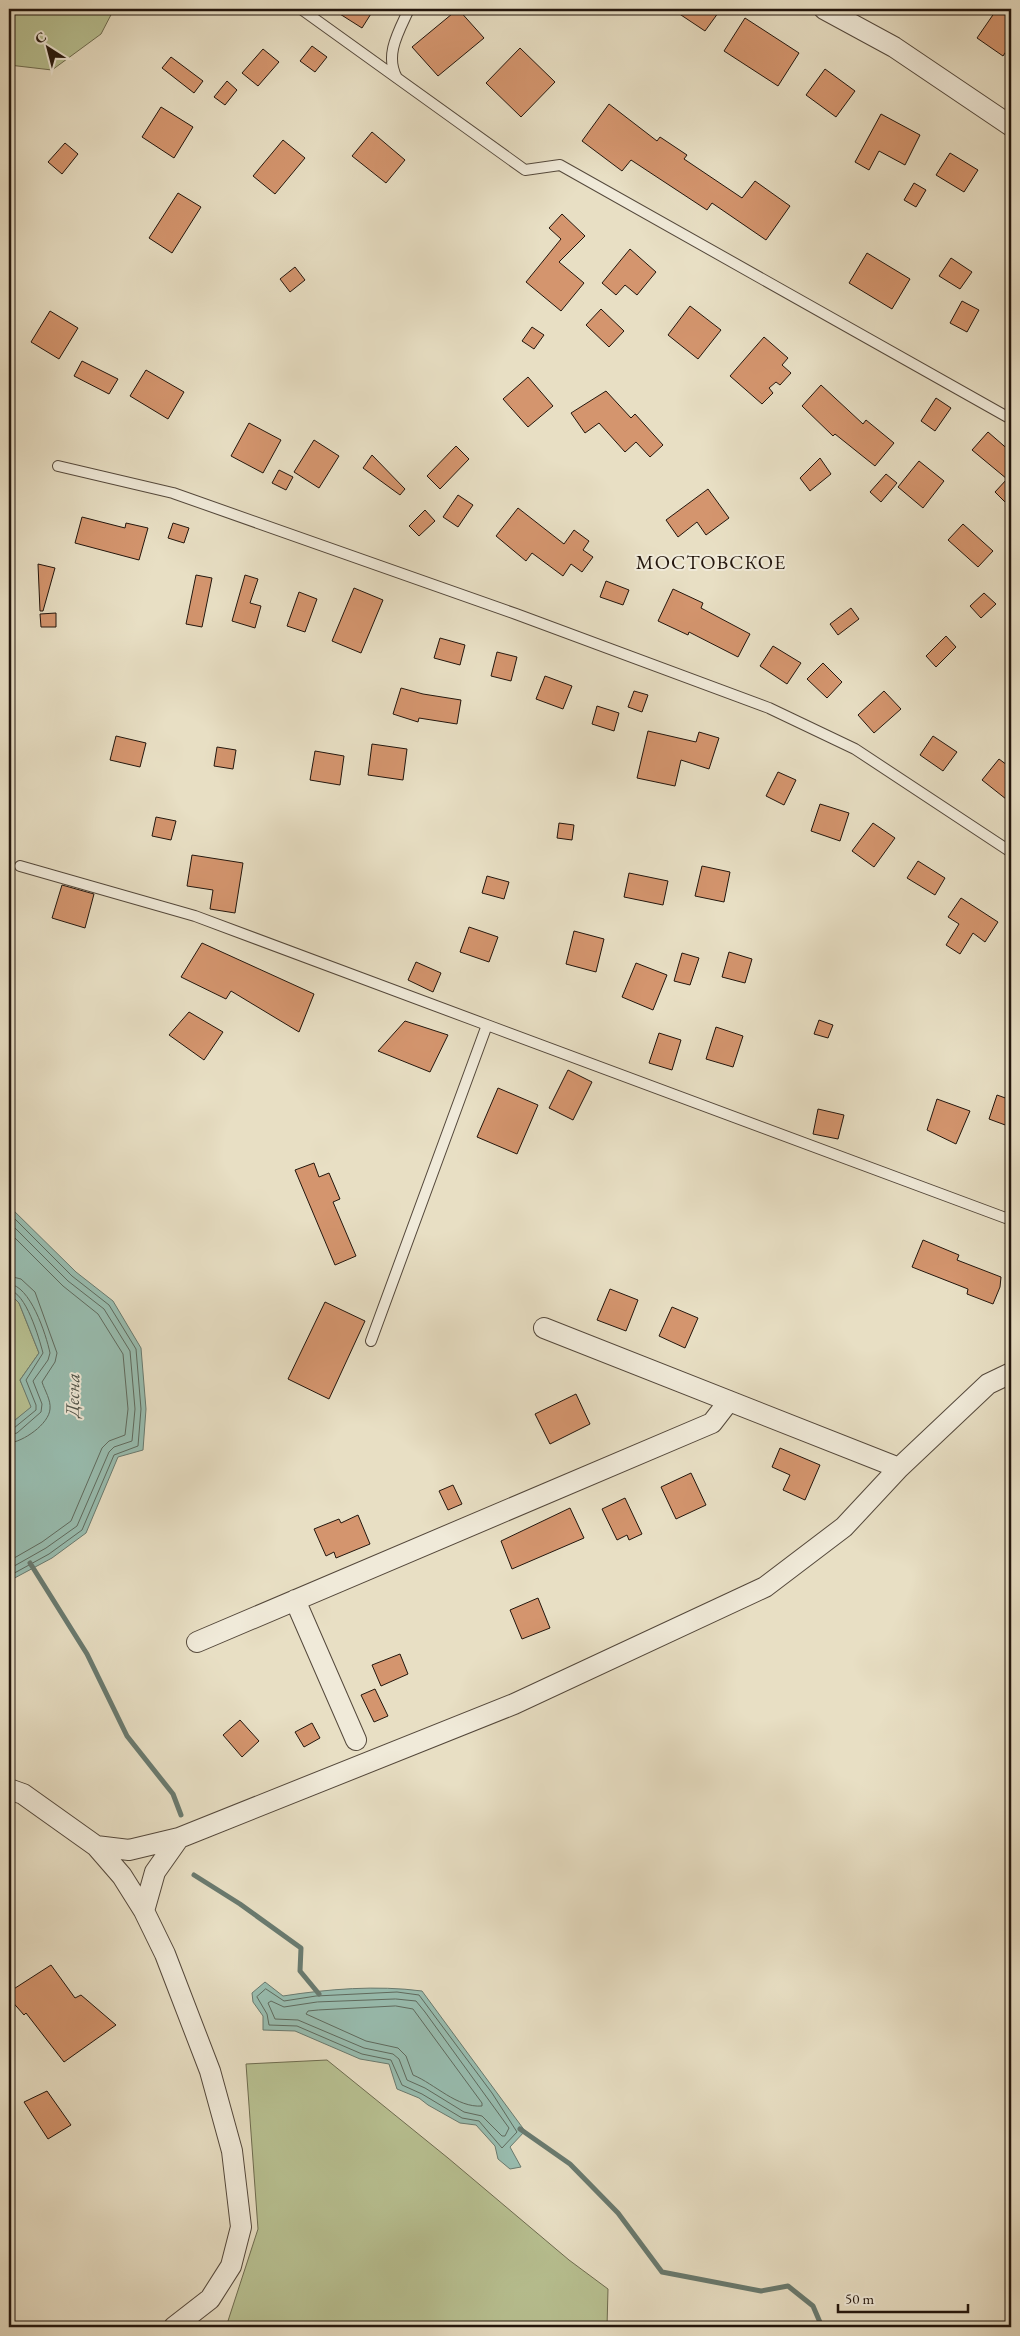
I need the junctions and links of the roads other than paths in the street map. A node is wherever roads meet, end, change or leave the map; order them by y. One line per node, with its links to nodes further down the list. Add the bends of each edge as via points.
1 (301, 9): 4 (lane)
2 (409, 9): 4 (lane, via 394,41 391,56 392,69)
3 (824, 9): 5 (street, via 894,47)
4 (398, 80): 6 (lane, via 525,170 560,165)
5 (1011, 126)
6 (1011, 419)
7 (58, 466): 8 (lane, via 173,493 516,614 768,708 855,749)
8 (1011, 852)
9 (20, 866): 10 (lane, via 195,916)
10 (487, 1025): 11 (lane); 13 (lane)
11 (1011, 1220)
12 (544, 1328): 15 (street)
13 (371, 1341)
14 (1011, 1373): 16 (street, via 988,1384)
15 (730, 1402): 16 (street); 17 (street, via 712,1423)
16 (899, 1468): 21 (street, via 844,1527 764,1587 514,1704)
17 (294, 1600): 18 (street); 19 (street)
18 (197, 1642)
19 (356, 1740)
20 (9, 1789): 22 (street, via 23,1794)
21 (179, 1838): 22 (street, via 129,1850); 23 (street, via 156,1872)
22 (96, 1846): 23 (street, via 122,1876)
23 (144, 1910): 24 (street, via 165,1954 210,2071 232,2151 241,2227 231,2266 210,2299)
24 (174, 2327)

